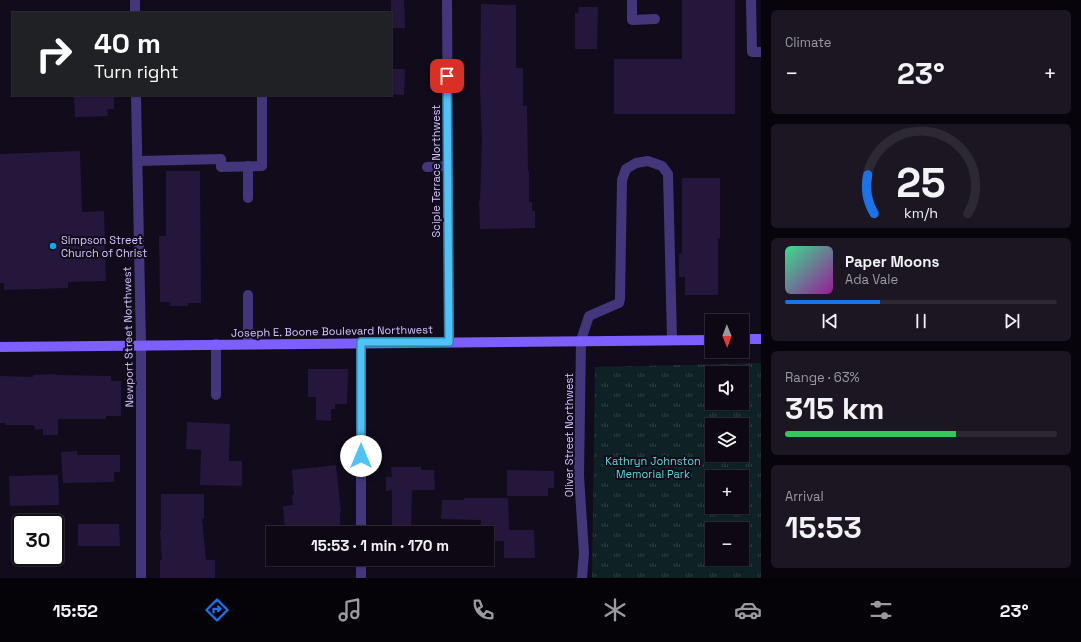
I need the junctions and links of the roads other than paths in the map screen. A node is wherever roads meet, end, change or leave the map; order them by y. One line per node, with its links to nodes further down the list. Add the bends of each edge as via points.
1 (135, 0): 5 (street)
2 (447, 0): 12 (street, Sciple Terrace Northwest)
3 (632, 0): 6 (street, via 632,20)
4 (751, 0): 7 (street, via 752,52)
5 (135, 12)
6 (654, 19)
7 (761, 52)
8 (136, 96): 10 (street, Newport Street Northwest)
9 (262, 96): 11 (street, via 262,166)
10 (138, 161): 11 (street, via 221,159 221,167); 25 (street, Newport Street Northwest)
11 (248, 166): 14 (street)
12 (448, 166): 13 (street); 22 (street, Sciple Terrace Northwest)
13 (427, 167)
14 (248, 198)
15 (248, 295): 24 (street)
16 (749, 339): 17 (main road)
17 (761, 339)
18 (581, 340): 19 (main road, Joseph E. Boone Boulevard Northwest); 19 (street, Oliver Street Northwest, via 589,316 619,303 622,180 626,168 648,161 662,166 668,174); 22 (main road, Joseph E. Boone Boulevard Northwest); 32 (street, Oliver Street Northwest, via 578,476 584,553)
19 (672, 340): 20 (main road, Joseph E. Boone Boulevard Northwest)
20 (705, 340)
21 (361, 342): 22 (main road, Joseph E. Boone Boulevard Northwest); 24 (main road, Joseph E. Boone Boulevard Northwest); 28 (street)
22 (449, 342)
23 (216, 344): 24 (main road, Joseph E. Boone Boulevard Northwest); 25 (main road, Joseph E. Boone Boulevard Northwest); 27 (street)
24 (248, 344)
25 (141, 345): 26 (main road, Joseph E. Boone Boulevard Northwest); 30 (street, Newport Street Northwest)
26 (0, 347)
27 (216, 395)
28 (361, 526)
29 (361, 566): 31 (street)
30 (141, 578)
31 (361, 578)
32 (582, 578)

